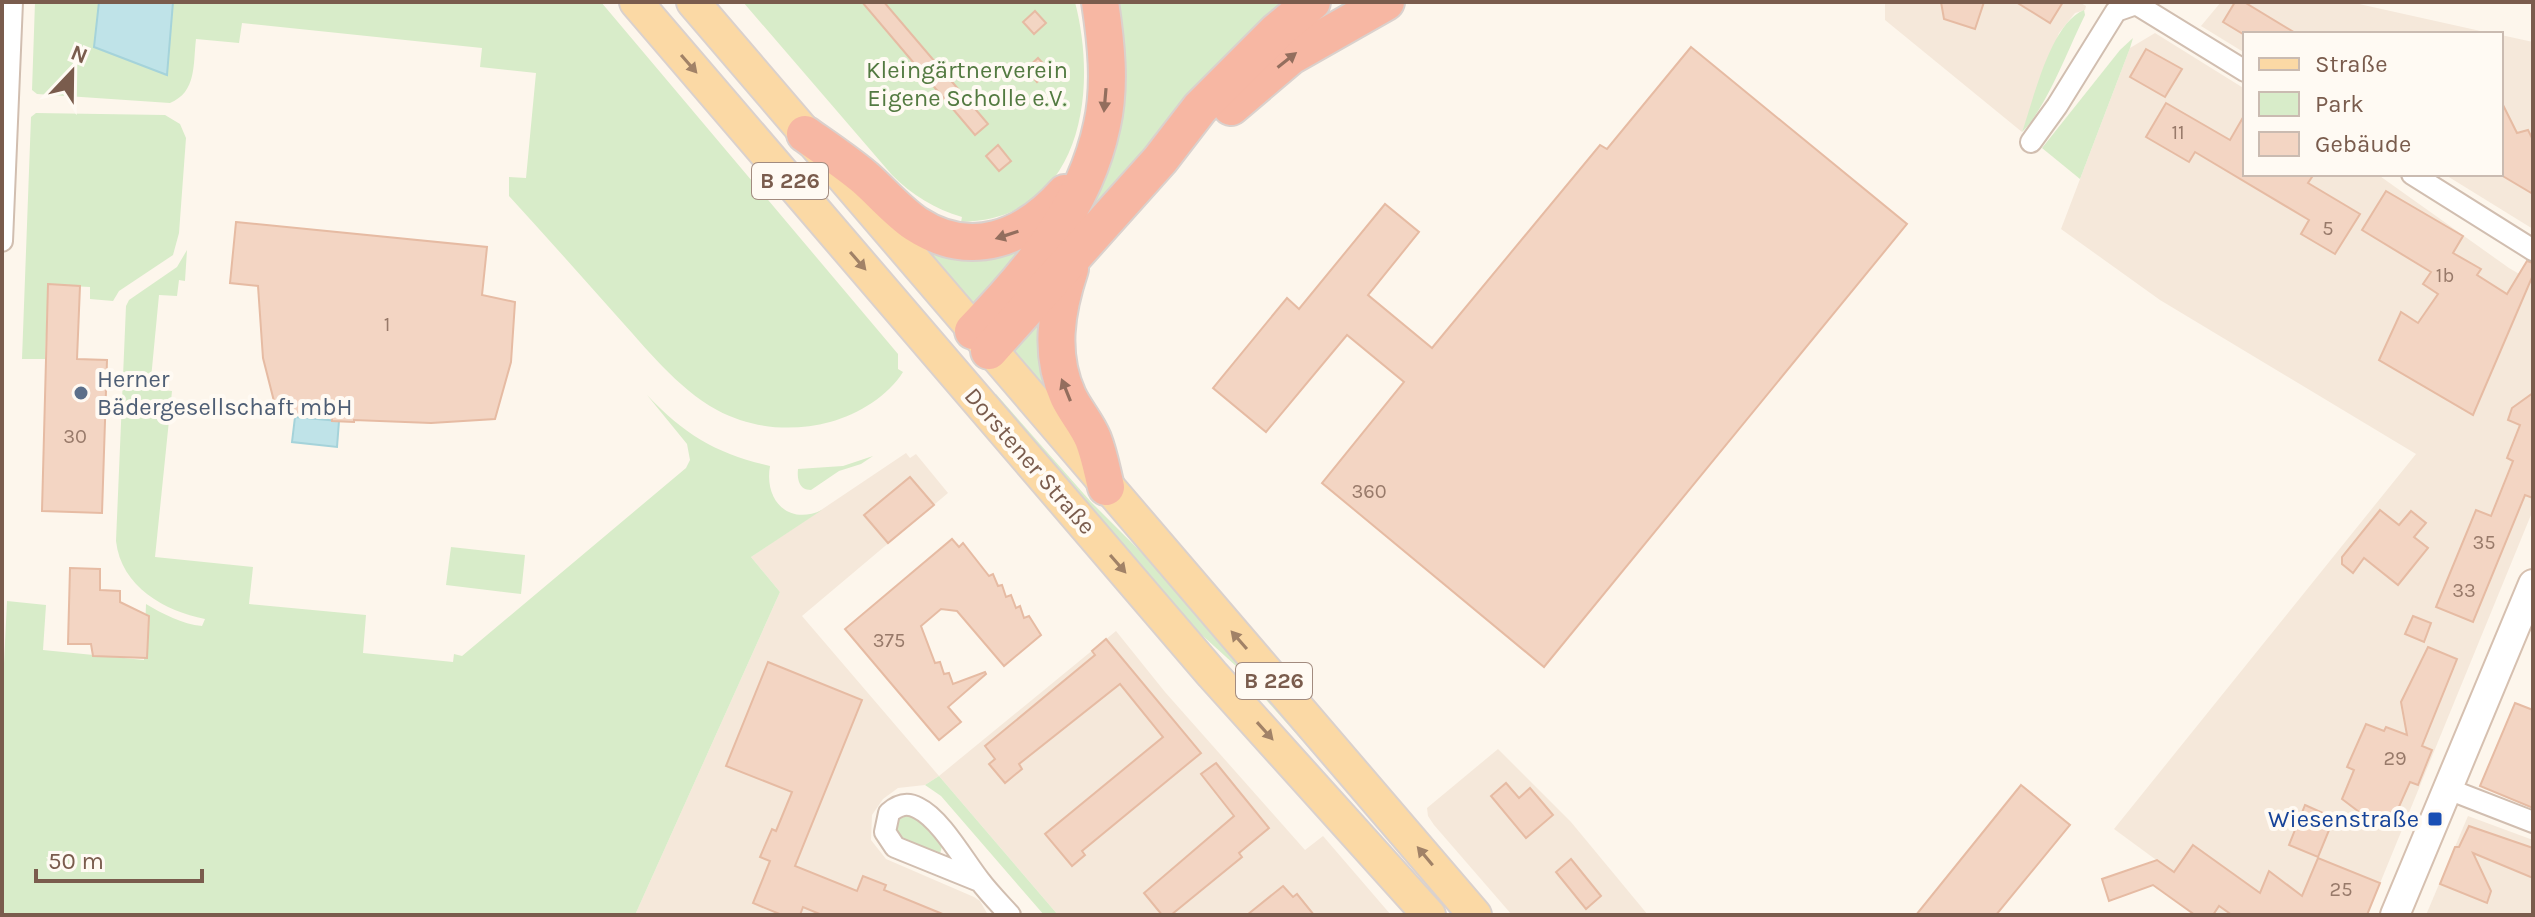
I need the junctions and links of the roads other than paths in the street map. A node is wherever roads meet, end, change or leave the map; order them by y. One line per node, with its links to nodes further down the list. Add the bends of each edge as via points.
1 (12, 2): 13 (street)
2 (636, 2): 17 (main road, Dorstener Straße / B 226, one-way to 17)
3 (693, 2): 8 (main road, Dorstener Straße / B 226)
4 (1312, 2): 10 (highway, via 1200,108)
5 (1386, 2): 10 (highway, one-way to 5, via 1291,56)
6 (1099, 11): 11 (highway, one-way to 11, via 1107,73 1103,122)
7 (2243, 70): 9 (street, via 2136,4 2116,11)
8 (805, 134): 11 (highway, one-way to 8, via 1026,229 996,239 964,240 916,224); 16 (main road, Dorstener Straße / B 226)
9 (2031, 142)
10 (1160, 160): 15 (highway)
11 (1087, 168): 16 (highway, via 1064,221 997,306)
12 (2415, 176): 14 (street)
13 (2, 241)
14 (2533, 250)
15 (1074, 257): 16 (highway); 18 (highway, one-way to 15, via 1093,438 1069,399 1058,364 1058,312)
16 (981, 341): 17 (main road); 18 (main road, Dorstener Straße / B 226)
17 (950, 368): 24 (main road, Dorstener Straße / B 226, one-way to 24, via 1212,674)
18 (1106, 487): 25 (main road, Dorstener Straße / B 226, one-way to 18)
19 (2533, 584): 20 (main road)
20 (2448, 789): 21 (street); 26 (main road)
21 (2533, 822)
22 (979, 881): 22 (street, via 924,812 908,804 889,813 885,832 895,847); 23 (street)
23 (1010, 915)
24 (1429, 915)
25 (1475, 915)
26 (2395, 915)

